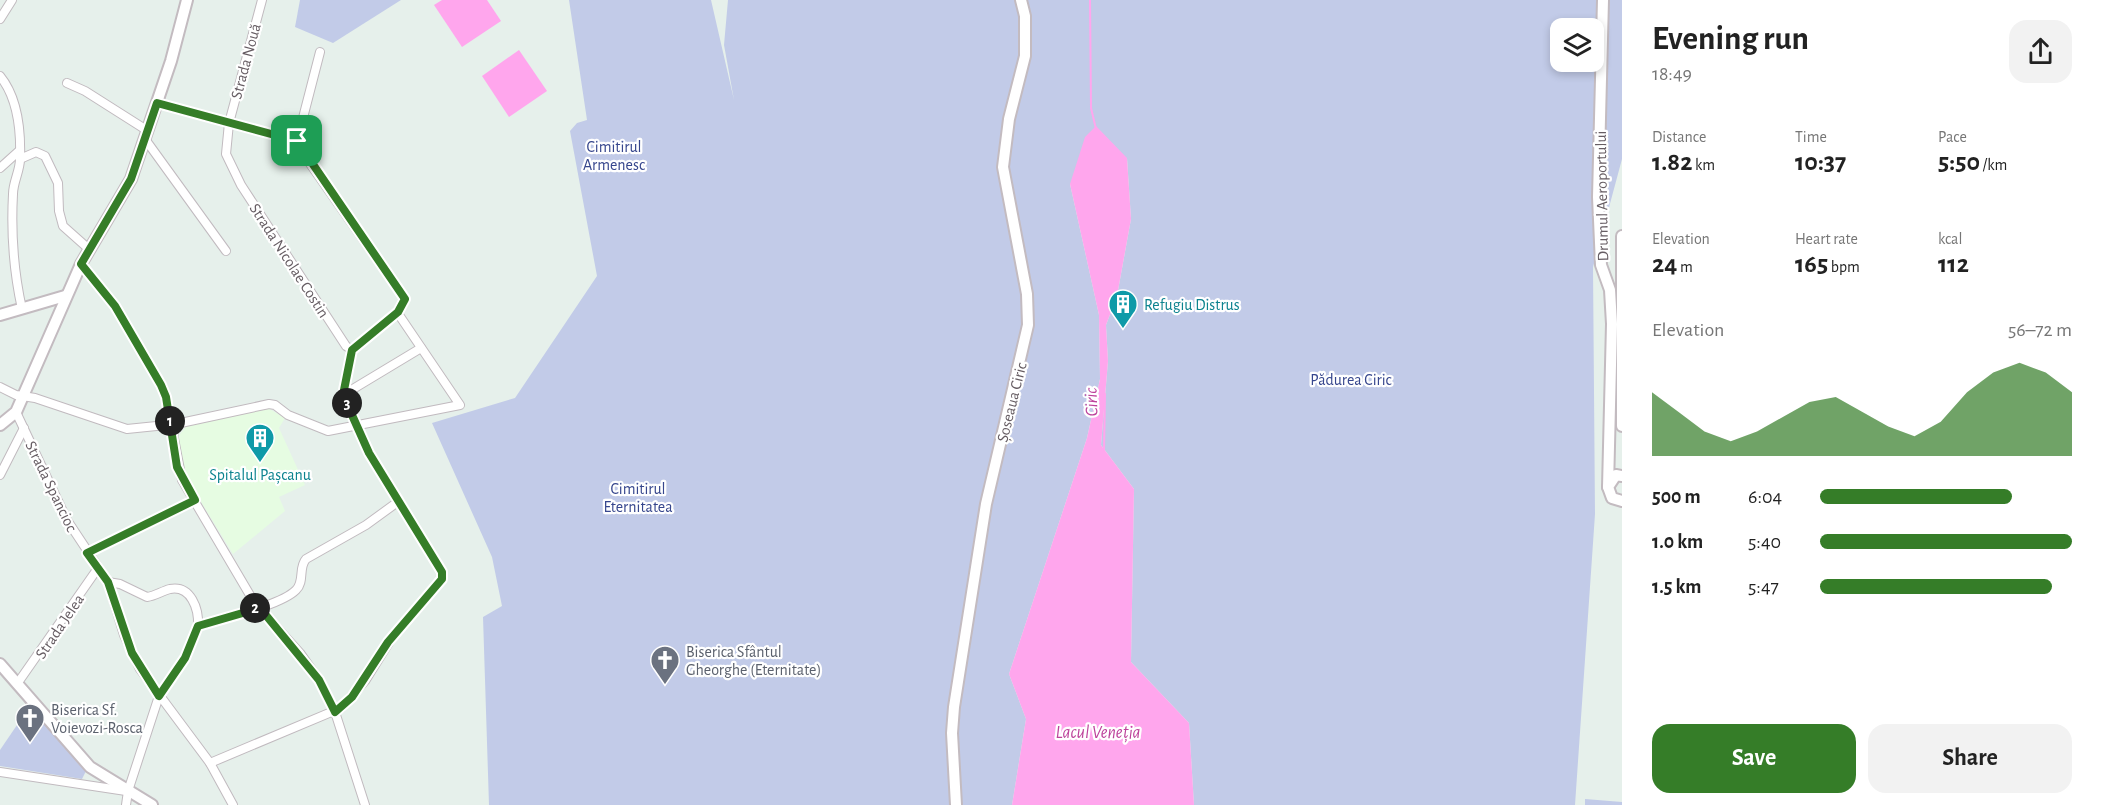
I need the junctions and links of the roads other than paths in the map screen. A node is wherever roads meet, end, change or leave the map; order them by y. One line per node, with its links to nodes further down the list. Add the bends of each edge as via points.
1 (12, 0): 6 (street)
2 (188, 0): 10 (street)
3 (262, 0): 11 (street, Strada Nouă)
4 (1021, 0): 58 (street, Șoseaua Ciric, via 1025,56 1009,119 1003,167 1028,294 1028,326 986,504 956,696 952,733)
5 (1603, 0): 35 (street, Drumul Aeroportului, via 1598,197 1601,265 1610,290 1612,324)
6 (0, 19)
7 (320, 52): 13 (street)
8 (0, 76): 14 (street, via 13,94)
9 (67, 83): 12 (street, via 85,91)
10 (157, 103): 11 (street); 12 (street)
11 (229, 123): 13 (street); 25 (street, Strada Nicolae Costin, via 226,154 241,185)
12 (146, 135): 17 (street, via 131,179); 18 (street)
13 (297, 141): 22 (street, via 405,299)
14 (20, 155): 15 (street); 17 (street, via 36,152 45,156 58,183 63,226); 21 (street, via 13,208)
15 (0, 168)
16 (1622, 236): 33 (street)
17 (90, 250): 19 (street)
18 (226, 251)
19 (81, 264): 20 (street); 31 (street, via 115,306 150,362 166,397)
20 (65, 296): 21 (street); 27 (street)
21 (22, 309): 23 (street)
22 (398, 312): 24 (street); 25 (street)
23 (0, 315)
24 (421, 348): 28 (street); 32 (street, via 460,405)
25 (352, 350): 28 (street)
26 (0, 387): 27 (street, via 16,394)
27 (26, 392): 29 (street); 31 (street, via 127,429)
28 (343, 395): 32 (street)
29 (16, 412): 30 (street); 34 (street, Strada Spancioc)
30 (0, 425)
31 (171, 425): 32 (street, via 269,404 328,431); 39 (street, via 177,467)
32 (356, 425): 40 (street)
33 (1622, 426)
34 (24, 428): 36 (street); 42 (street, Strada Spancioc, via 56,500)
35 (1608, 462): 37 (street); 38 (street, Drumul Aeroportului)
36 (0, 475)
37 (1622, 475): 38 (street, via 1616,475)
38 (1608, 487): 41 (street, via 1612,498)
39 (195, 500): 42 (street); 45 (street)
40 (399, 501): 45 (street, via 306,559 295,591); 50 (street, via 442,572 442,579 388,642 352,697)
41 (1622, 501)
42 (87, 553): 43 (street, Strada Spancioc)
43 (98, 568): 44 (street, Strada Spancioc); 48 (street, Strada Jelea)
44 (108, 582): 46 (street, via 147,597 174,589 183,591 194,602); 49 (street, Strada Spancioc, via 132,653)
45 (260, 608): 46 (street); 50 (street, via 319,680)
46 (198, 626): 49 (street, via 185,658)
47 (0, 664): 48 (street)
48 (18, 684): 53 (street, via 86,762)
49 (159, 696): 51 (street, Strada Spancioc); 53 (street)
50 (335, 712): 51 (street); 57 (street)
51 (210, 763): 56 (street, Strada Spancioc)
52 (0, 771): 53 (street)
53 (128, 791): 54 (street); 55 (street)
54 (126, 805)
55 (152, 805)
56 (233, 805)
57 (365, 805)
58 (956, 805)

